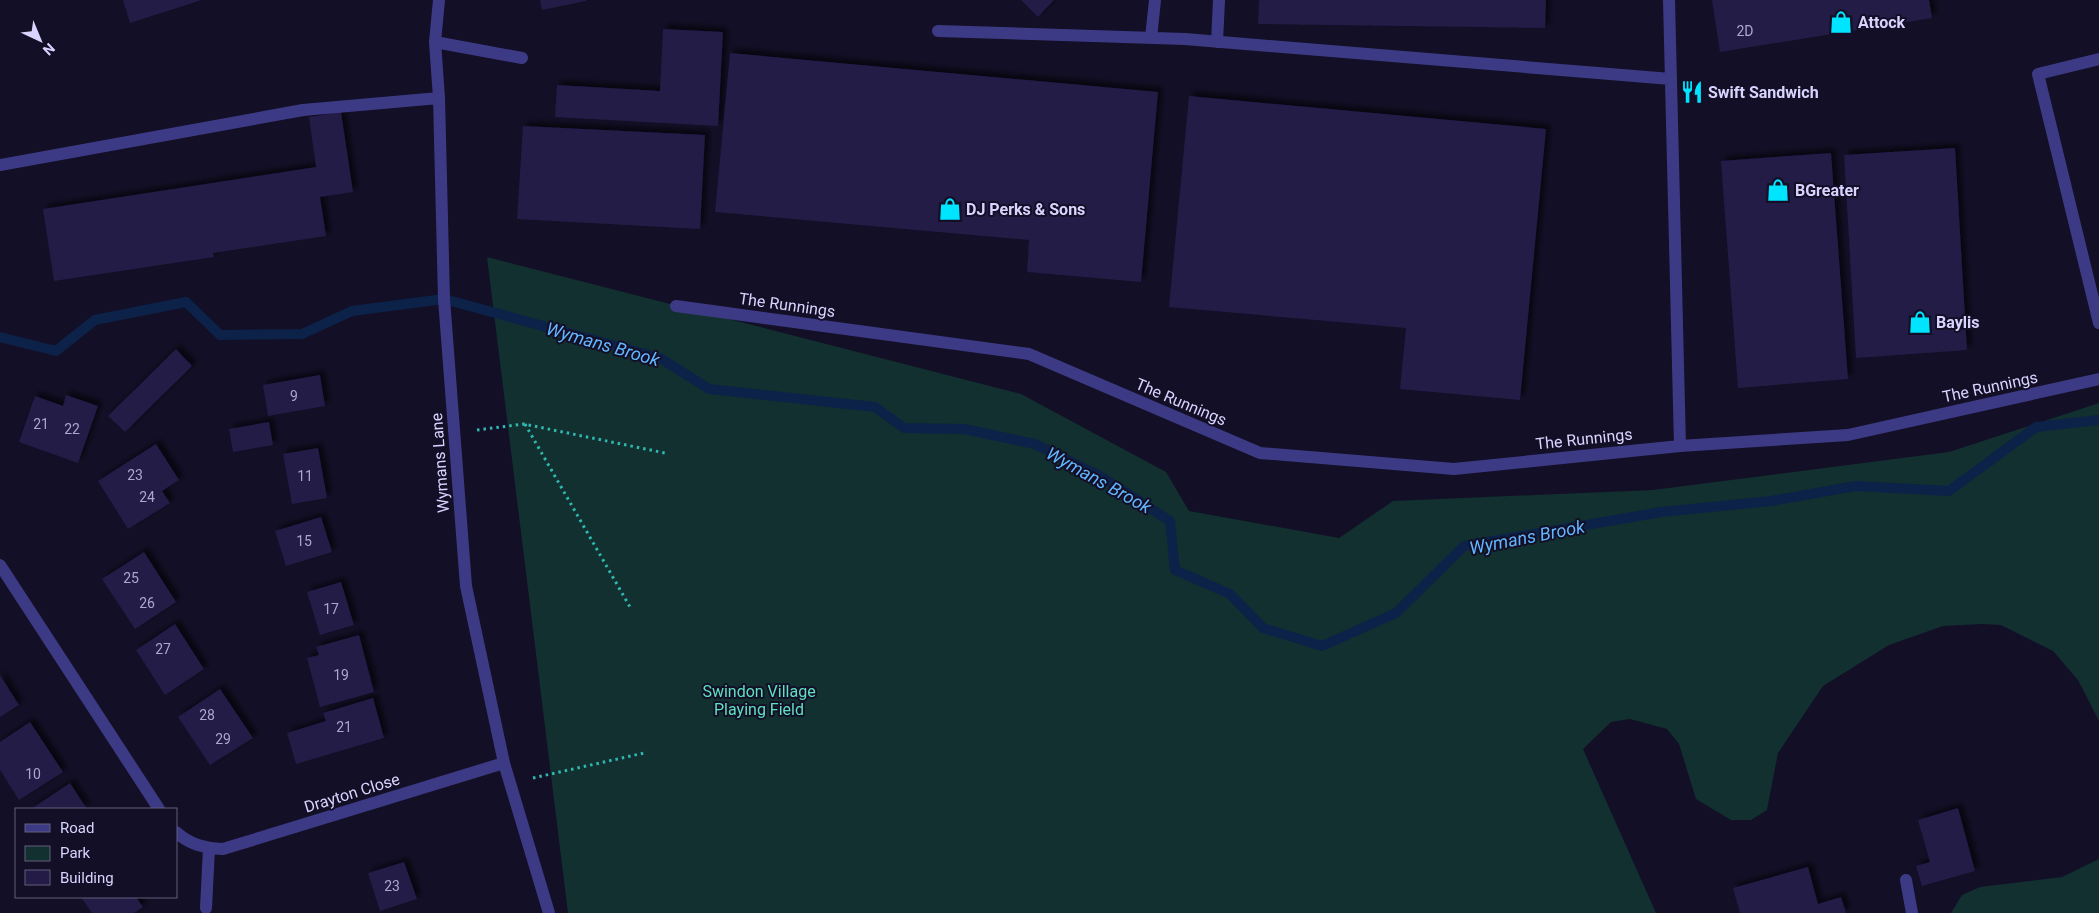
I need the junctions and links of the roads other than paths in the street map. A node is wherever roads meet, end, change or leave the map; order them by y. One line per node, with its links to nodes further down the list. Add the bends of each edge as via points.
1 (439, 0): 7 (street, Wymans Lane)
2 (1155, 0): 6 (street)
3 (1219, 0): 8 (street)
4 (1669, 0): 11 (street)
5 (938, 31): 6 (street)
6 (1151, 38): 8 (street)
7 (435, 42): 9 (street); 12 (street, Wymans Lane)
8 (1217, 42): 11 (street)
9 (522, 58)
10 (2099, 59): 15 (street, via 2038,74)
11 (1671, 79): 17 (street)
12 (439, 98): 13 (street, via 303,110); 19 (street, Wymans Lane, via 444,299 466,586)
13 (0, 165)
14 (676, 306): 17 (street, The Runnings, via 1030,354 1260,453 1454,469)
15 (2099, 323)
16 (2099, 379): 17 (street, The Runnings, via 1848,435)
17 (1680, 446)
18 (0, 565): 20 (street)
19 (504, 764): 22 (street, Drayton Close, via 223,849); 25 (street, Wymans Lane)
20 (158, 808)
21 (178, 834): 22 (street, Drayton Close, via 196,845)
22 (209, 848): 24 (street)
23 (1906, 880): 26 (street)
24 (206, 908)
25 (549, 913)
26 (1912, 913)

